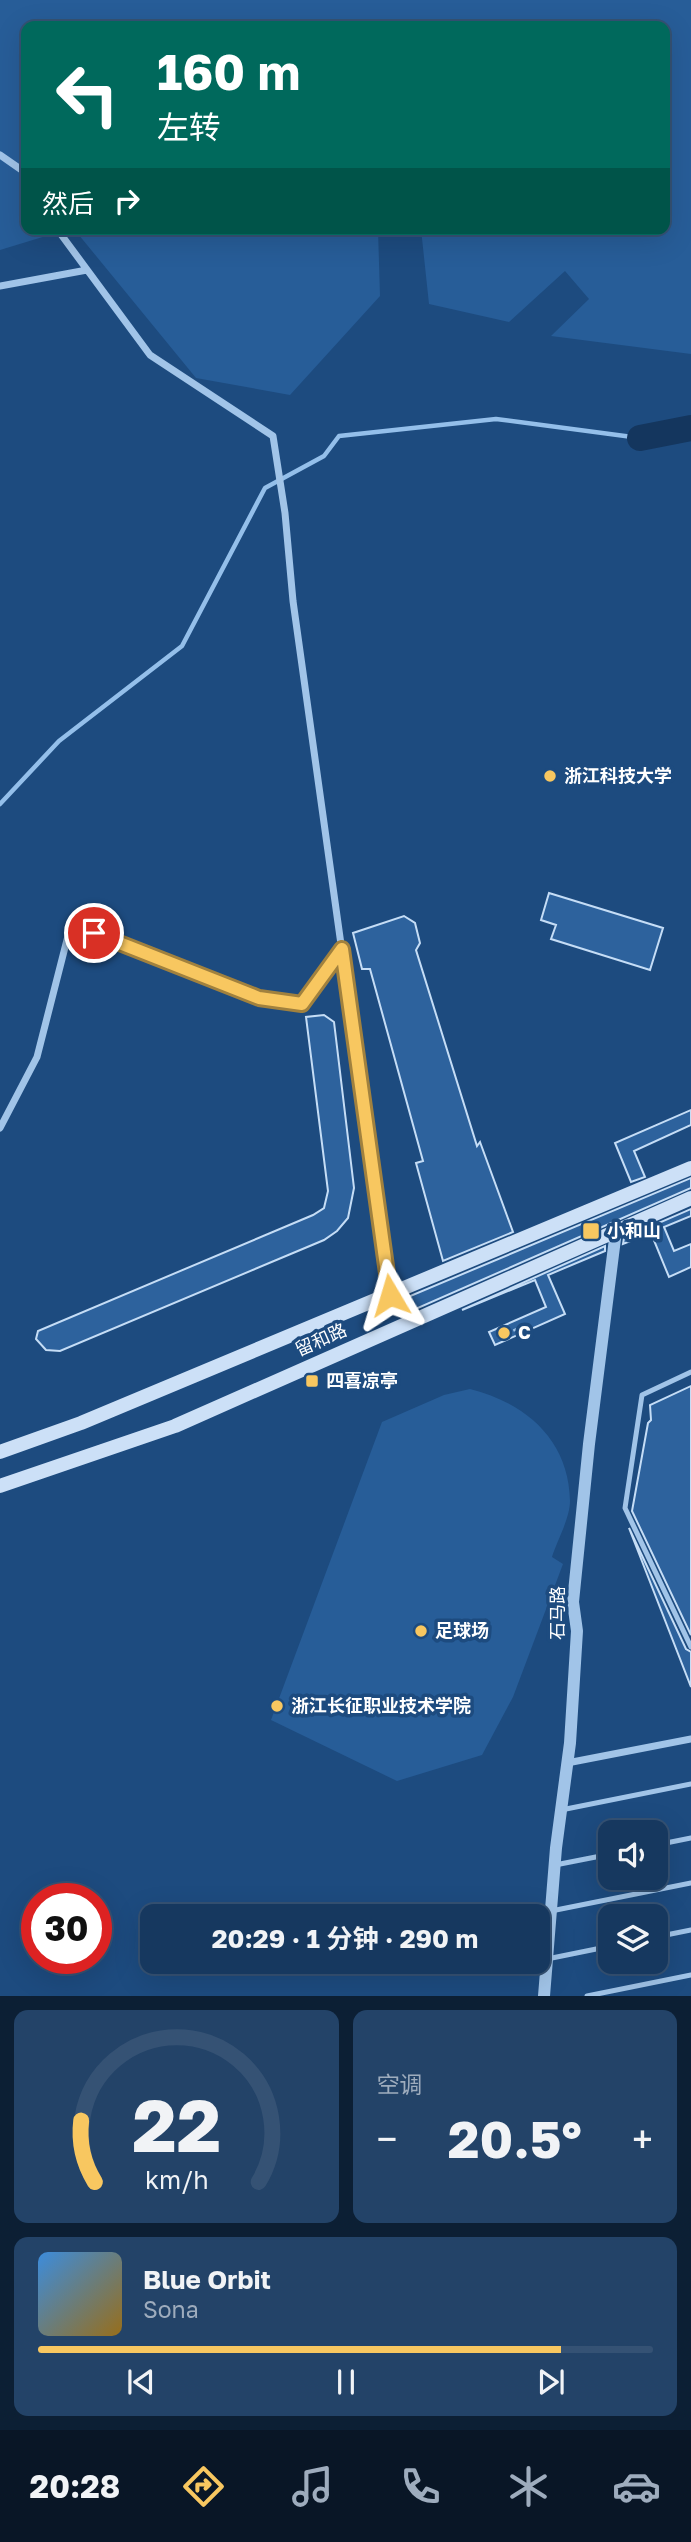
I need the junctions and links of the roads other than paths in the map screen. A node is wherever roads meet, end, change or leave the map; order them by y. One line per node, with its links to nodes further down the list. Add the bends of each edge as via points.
1 (0, 155): 2 (street)
2 (21, 170)
3 (61, 235): 4 (street)
4 (87, 270): 5 (street); 6 (street, via 150,355 273,436)
5 (0, 286)
6 (342, 949): 7 (street, via 302,1004 259,998 71,924 37,1057); 11 (street)
7 (0, 1128)
8 (691, 1168): 11 (main road, 留和路)
9 (691, 1198): 10 (main road, 留和路)
10 (616, 1231): 14 (main road, 留和路, via 175,1426); 17 (street, 石马路, via 573,1602 577,1631)
11 (390, 1295): 13 (main road, 留和路)
12 (691, 1372): 15 (lane, via 642,1395 625,1508)
13 (0, 1452)
14 (0, 1486)
15 (691, 1647)
16 (691, 1739): 17 (street)
17 (567, 1763): 19 (street, 石马路)
18 (691, 1784): 19 (lane)
19 (561, 1810): 23 (street, 石马路)
20 (691, 1838): 21 (lane)
21 (668, 1843)
22 (598, 1857): 23 (lane)
23 (555, 1865): 25 (street, 石马路)
24 (691, 1883): 25 (lane)
25 (551, 1911): 26 (street, 石马路)
26 (550, 1923)
27 (691, 1930): 28 (lane)
28 (668, 1935)
29 (598, 1949): 30 (lane)
30 (550, 1958)
31 (546, 1974): 33 (street, 石马路)
32 (691, 1975): 34 (lane)
33 (544, 1996)
34 (587, 1996)

